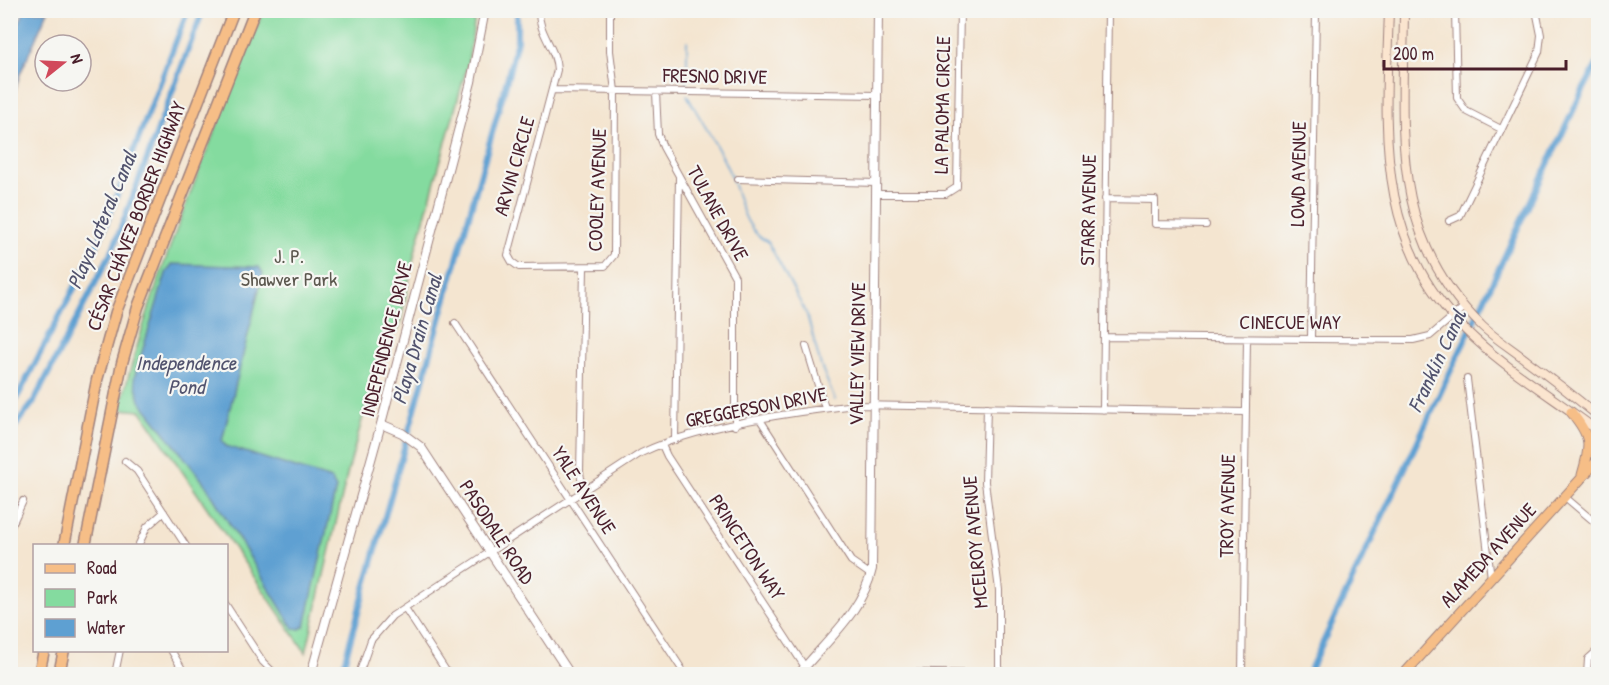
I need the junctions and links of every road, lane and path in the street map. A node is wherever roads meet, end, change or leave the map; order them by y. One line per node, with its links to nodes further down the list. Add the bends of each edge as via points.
1 (234, 10): 59 (highway, CÉSAR CHÁVEZ BORDER HIGHWAY, via 116,312)
2 (255, 10): 60 (highway, CÉSAR CHÁVEZ BORDER HIGHWAY, via 135,316)
3 (485, 10): 43 (street, INDEPENDENCE DRIVE, via 471,82)
4 (539, 10): 14 (street, ARVIN CIRCLE, via 541,30 555,55)
5 (610, 10): 15 (street, COOLEY AVENUE)
6 (878, 10): 17 (street, VALLEY VIEW DRIVE)
7 (960, 10): 22 (street, LA PALOMA CIRCLE, via 957,187 946,194)
8 (1108, 10): 23 (street, STARR AVENUE)
9 (1316, 10): 31 (street, LOWD AVENUE)
10 (1389, 10): 28 (main road, via 1387,146 1394,201 1414,258)
11 (1404, 10): 27 (main road, via 1402,144 1407,190 1427,250)
12 (1455, 10): 18 (street, via 1457,98 1466,111)
13 (1536, 10): 18 (street, via 1540,47)
14 (553, 90): 15 (street, FRESNO DRIVE); 26 (street, ARVIN CIRCLE, via 508,255 519,267)
15 (615, 91): 16 (street, FRESNO DRIVE); 26 (street, COOLEY AVENUE, via 614,255 605,266)
16 (656, 92): 17 (street, FRESNO DRIVE); 19 (street, TULANE DRIVE, via 658,134)
17 (877, 95): 21 (street, VALLEY VIEW DRIVE)
18 (1502, 129): 24 (street, via 1460,216)
19 (679, 176): 44 (street, TULANE DRIVE, via 735,277); 46 (street)
20 (738, 179): 21 (street)
21 (876, 183): 22 (street, VALLEY VIEW DRIVE)
22 (876, 194): 35 (street, VALLEY VIEW DRIVE)
23 (1105, 199): 25 (street, via 1155,200 1155,224); 30 (street, STARR AVENUE)
24 (1449, 221)
25 (1206, 225)
26 (584, 268): 52 (street, COOLEY AVENUE, via 580,472)
27 (1464, 307): 28 (street, CINECUE WAY); 41 (main road, via 1485,328)
28 (1454, 317): 31 (street, CINECUE WAY, via 1424,339); 40 (main road, via 1478,342)
29 (455, 323): 54 (street, YALE AVENUE)
30 (1104, 337): 32 (street, CINECUE WAY); 38 (street, STARR AVENUE)
31 (1311, 338): 32 (street, CINECUE WAY)
32 (1247, 339): 39 (street, TROY AVENUE)
33 (806, 346): 37 (street)
34 (1467, 379): 65 (street)
35 (873, 404): 36 (street, GREGGERSON DRIVE); 37 (street, GREGGERSON DRIVE); 64 (street, VALLEY VIEW DRIVE)
36 (987, 407): 38 (street, GREGGERSON DRIVE); 75 (street, MCELROY AVENUE, via 985,482 999,591)
37 (825, 408): 42 (street, GREGGERSON DRIVE)
38 (1103, 410): 39 (street, GREGGERSON DRIVE)
39 (1245, 412): 87 (street, TROY AVENUE)
40 (1571, 412): 45 (main road); 51 (main road, via 1590,444)
41 (1599, 416)
42 (761, 421): 44 (street, GREGGERSON DRIVE); 64 (street, via 851,561)
43 (381, 423): 63 (street, PASODALE ROAD, via 414,441); 81 (street, INDEPENDENCE DRIVE)
44 (735, 426): 46 (street, GREGGERSON DRIVE)
45 (1599, 431)
46 (675, 440): 47 (street, GREGGERSON DRIVE)
47 (662, 445): 52 (street, GREGGERSON DRIVE, via 641,453); 73 (street, PRINCETON WAY)
48 (1599, 460): 51 (main road, ALAMEDA AVENUE)
49 (125, 461): 56 (street, via 137,471)
50 (1599, 469): 51 (main road)
51 (1581, 479): 53 (main road, ALAMEDA AVENUE)
52 (583, 491): 54 (street, GREGGERSON DRIVE)
53 (1565, 496): 57 (street); 65 (main road, ALAMEDA AVENUE)
54 (571, 500): 63 (street, GREGGERSON DRIVE); 85 (street, YALE AVENUE)
55 (23, 501): 58 (street)
56 (164, 512): 61 (street, via 147,527); 62 (street)
57 (1599, 525)
58 (10, 529)
59 (64, 544)
60 (85, 544)
61 (139, 544)
62 (185, 544)
63 (490, 552): 67 (street, GREGGERSON DRIVE); 84 (street, PASODALE ROAD)
64 (871, 576): 73 (street, VALLEY VIEW DRIVE, via 855,606)
65 (1491, 579): 88 (main road, ALAMEDA AVENUE)
66 (228, 608): 80 (street)
67 (405, 608): 82 (street, GREGGERSON DRIVE, via 377,630); 83 (street)
68 (1599, 650): 89 (street, via 1588,659)
69 (44, 652): 76 (highway)
70 (64, 652): 77 (highway)
71 (120, 652): 78 (street)
72 (172, 652): 79 (street)
73 (806, 667): 86 (street, VALLEY VIEW DRIVE)
74 (868, 672): 75 (street)
75 (999, 674)
76 (39, 675)
77 (59, 675)
78 (115, 675)
79 (185, 675)
80 (275, 675)
81 (311, 675)
82 (359, 675)
83 (448, 675)
84 (570, 675)
85 (686, 675)
86 (799, 675)
87 (1242, 675)
88 (1404, 675)
89 (1587, 675)

